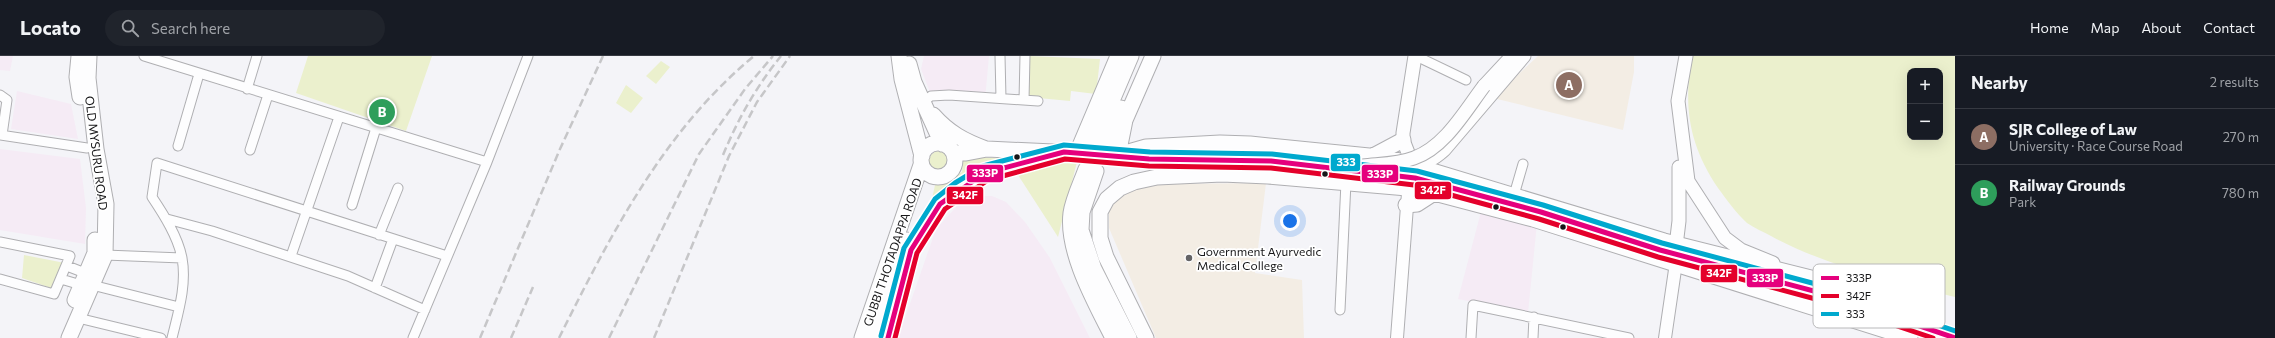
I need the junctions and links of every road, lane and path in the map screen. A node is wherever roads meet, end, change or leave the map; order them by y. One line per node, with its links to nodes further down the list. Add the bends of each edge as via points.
1 (79, 56): 33 (main road, OLD MYSURU ROAD, via 78,77)
2 (89, 56): 61 (main road, OLD MYSURU ROAD, via 88,78 96,149 106,204)
3 (144, 56): 19 (street)
4 (257, 56): 21 (street)
5 (528, 56): 41 (street)
6 (899, 56): 27 (main road, via 902,79)
7 (908, 56): 27 (main road)
8 (1000, 56): 24 (street)
9 (1025, 56): 25 (street)
10 (1118, 56): 38 (main road)
11 (1131, 56): 36 (main road)
12 (1144, 56): 36 (main road)
13 (1153, 56): 36 (main road, via 1125,120)
14 (1416, 56): 20 (street); 31 (main road)
15 (1512, 56): 45 (main road, bridge, via 1484,86 1444,137 1425,152 1400,162)
16 (1524, 56): 42 (main road, via 1444,150 1426,163)
17 (1678, 56): 46 (main road, via 1672,88 1672,120)
18 (1686, 56): 46 (main road, via 1678,101)
19 (199, 74): 21 (street); 32 (street)
20 (1466, 80)
21 (247, 89): 23 (street)
22 (0, 95): 30 (street, via 8,100)
23 (268, 95): 28 (street); 37 (street)
24 (1001, 98): 25 (street); 27 (street, via 931,96)
25 (1024, 100): 26 (street)
26 (1038, 101)
27 (919, 102): 34 (main road); 35 (main road, via 950,132); 44 (main road)
28 (338, 117): 29 (street); 55 (street)
29 (376, 128): 41 (street); 53 (street)
30 (1, 135): 33 (street)
31 (1403, 140): 39 (main road); 42 (main road)
32 (178, 146)
33 (87, 148): 71 (main road, OLD MYSURU ROAD, via 96,205 95,253)
34 (948, 149): 35 (main road, via 966,153); 44 (main road, via 932,144 924,151); 44 (main road, via 955,165 948,174 943,177)
35 (987, 149): 38 (main road)
36 (1106, 149): 38 (main road); 39 (main road, via 1220,143); 40 (main road, via 1149,159)
37 (250, 150)
38 (1077, 153)
39 (1373, 156): 42 (main road)
40 (1208, 158): 45 (main road); 47 (main road, via 1198,168 1147,172)
41 (487, 162): 63 (street)
42 (1412, 163): 50 (street); 52 (main road)
43 (1523, 164): 52 (street)
44 (924, 165): 90 (main road, GUBBI THOTADAPPA ROAD); 91 (main road, GUBBI THOTADAPPA ROAD)
45 (1339, 168): 73 (main road, bridge, via 1388,173 1445,185 1660,250)
46 (1684, 180): 60 (main road); 67 (main road, via 1725,238 1733,245)
47 (1134, 182): 48 (main road, via 1157,177 1222,174); 94 (main road, via 1120,188 1107,199 1100,212 1100,238 1106,257)
48 (1346, 182): 50 (main road); 77 (street)
49 (398, 188): 57 (street)
50 (1408, 188): 51 (main road); 54 (street)
51 (1434, 193): 54 (main road, via 1417,204); 65 (main road, via 1533,219)
52 (1514, 195): 60 (main road)
53 (352, 204)
54 (1406, 205): 95 (street)
55 (307, 211): 56 (street, via 157,163 152,197); 57 (street); 62 (street)
56 (166, 219): 62 (street); 64 (street)
57 (379, 234): 58 (street)
58 (393, 239): 63 (street); 72 (street)
59 (0, 242): 66 (street, via 69,255)
60 (1678, 245): 65 (main road); 67 (main road, via 1728,259)
61 (105, 255): 64 (street); 71 (main road, OLD MYSURU ROAD)
62 (291, 256): 72 (street)
63 (447, 256): 76 (street)
64 (182, 258): 88 (street, via 183,293)
65 (1676, 263): 75 (main road); 99 (street)
66 (67, 266): 70 (street); 71 (street)
67 (1796, 273): 68 (main road)
68 (1813, 278)
69 (0, 279): 70 (street, via 53,294)
70 (61, 279): 71 (street)
71 (86, 281): 74 (street); 79 (main road, OLD MYSURU ROAD); 85 (main road, OLD MYSURU ROAD)
72 (375, 288): 76 (street)
73 (1813, 291)
74 (175, 306)
75 (1813, 307)
76 (425, 310): 89 (street)
77 (1340, 310)
78 (1534, 317): 83 (street); 96 (street, via 1473,305); 97 (street)
79 (78, 318): 86 (main road, OLD MYSURU ROAD); 87 (street)
80 (1879, 328): 100 (main road)
81 (1925, 328): 84 (main road, bridge)
82 (1936, 328): 84 (main road)
83 (1595, 334): 98 (street)
84 (1949, 336)
85 (59, 338)
86 (68, 338)
87 (161, 338)
88 (172, 338)
89 (413, 338)
90 (862, 338)
91 (875, 338)
92 (1113, 338): 93 (main road, via 1081,270 1071,235 1071,213 1091,170 1081,230 1094,269)
93 (1129, 338)
94 (1146, 338)
95 (1397, 338)
96 (1471, 338)
97 (1533, 338)
98 (1629, 338)
99 (1665, 338)
100 (1910, 338)

